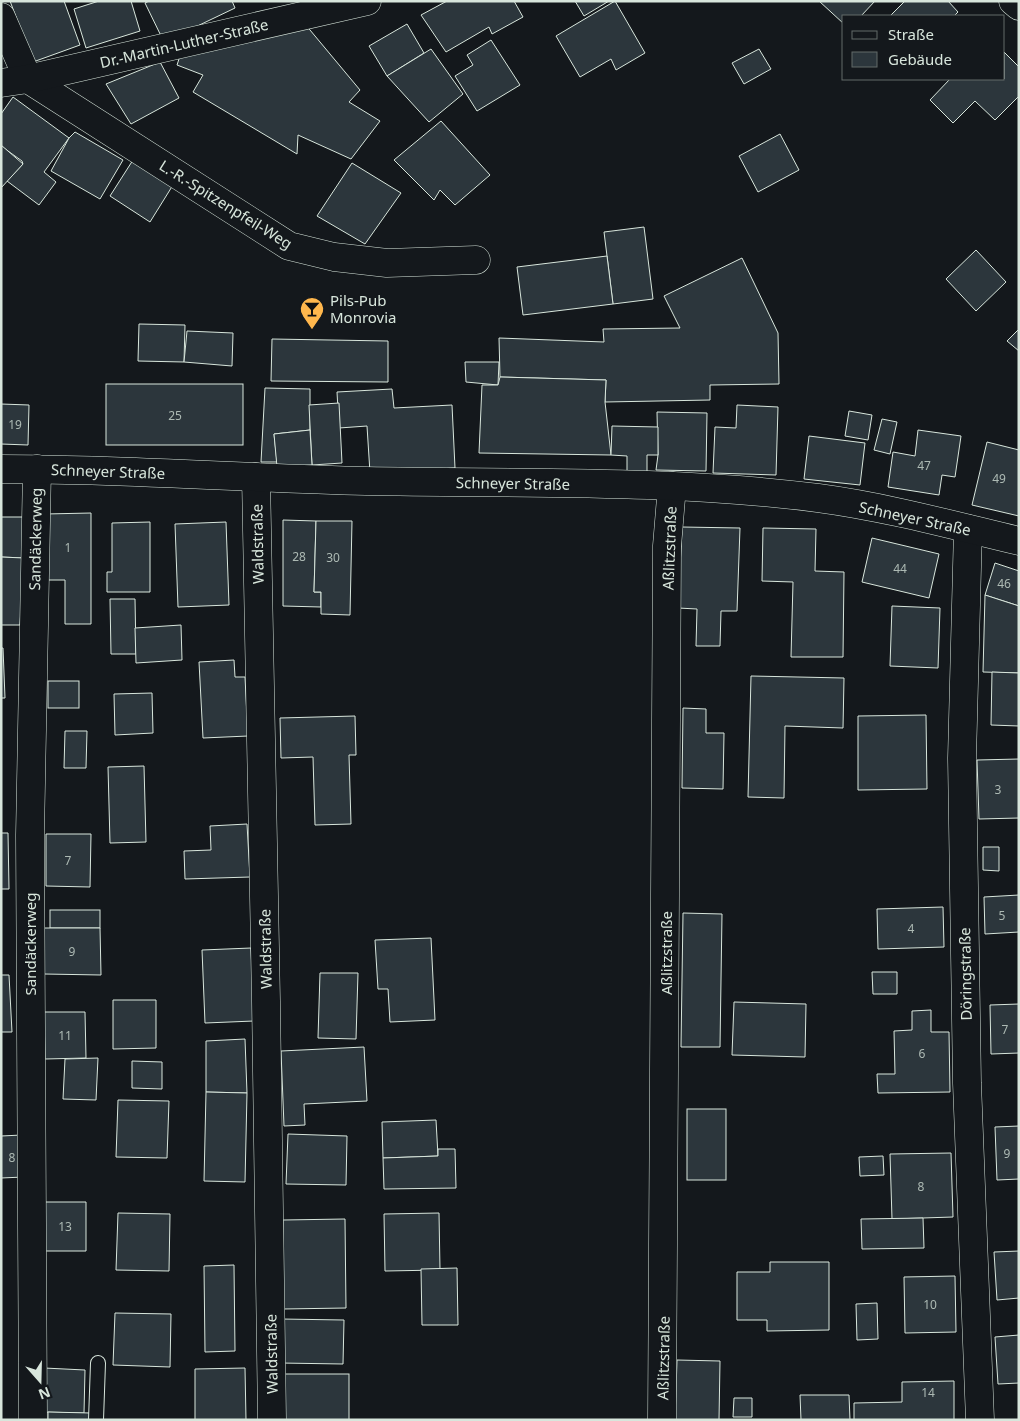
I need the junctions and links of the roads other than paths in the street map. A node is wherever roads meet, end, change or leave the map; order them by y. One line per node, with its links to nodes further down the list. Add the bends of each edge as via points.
1 (367, 1): 5 (street, Dr.-Martin-Luther-Straße)
2 (1013, 1): 3 (street)
3 (1019, 6)
4 (1, 17): 5 (street)
5 (28, 79): 6 (street, Dr.-Martin-Luther-Straße); 7 (street, L.-R.-Spitzenpfeil-Weg, via 289,246 334,257 386,263)
6 (1, 83)
7 (476, 260)
8 (1, 469): 9 (street, Schneyer Straße)
9 (37, 469): 10 (street, Schneyer Straße); 15 (street, Sandäckerweg, via 30,835)
10 (256, 477): 11 (street, Schneyer Straße); 17 (street, Waldstraße)
11 (672, 486): 12 (street, Schneyer Straße, via 821,498); 18 (street, Aßlitzstraße, via 667,546)
12 (968, 529): 13 (street, Schneyer Straße); 19 (street, Döringstraße, via 962,758 966,1083)
13 (1019, 541)
14 (98, 1363): 16 (lane)
15 (33, 1420)
16 (96, 1420)
17 (272, 1420)
18 (662, 1420)
19 (980, 1420)

